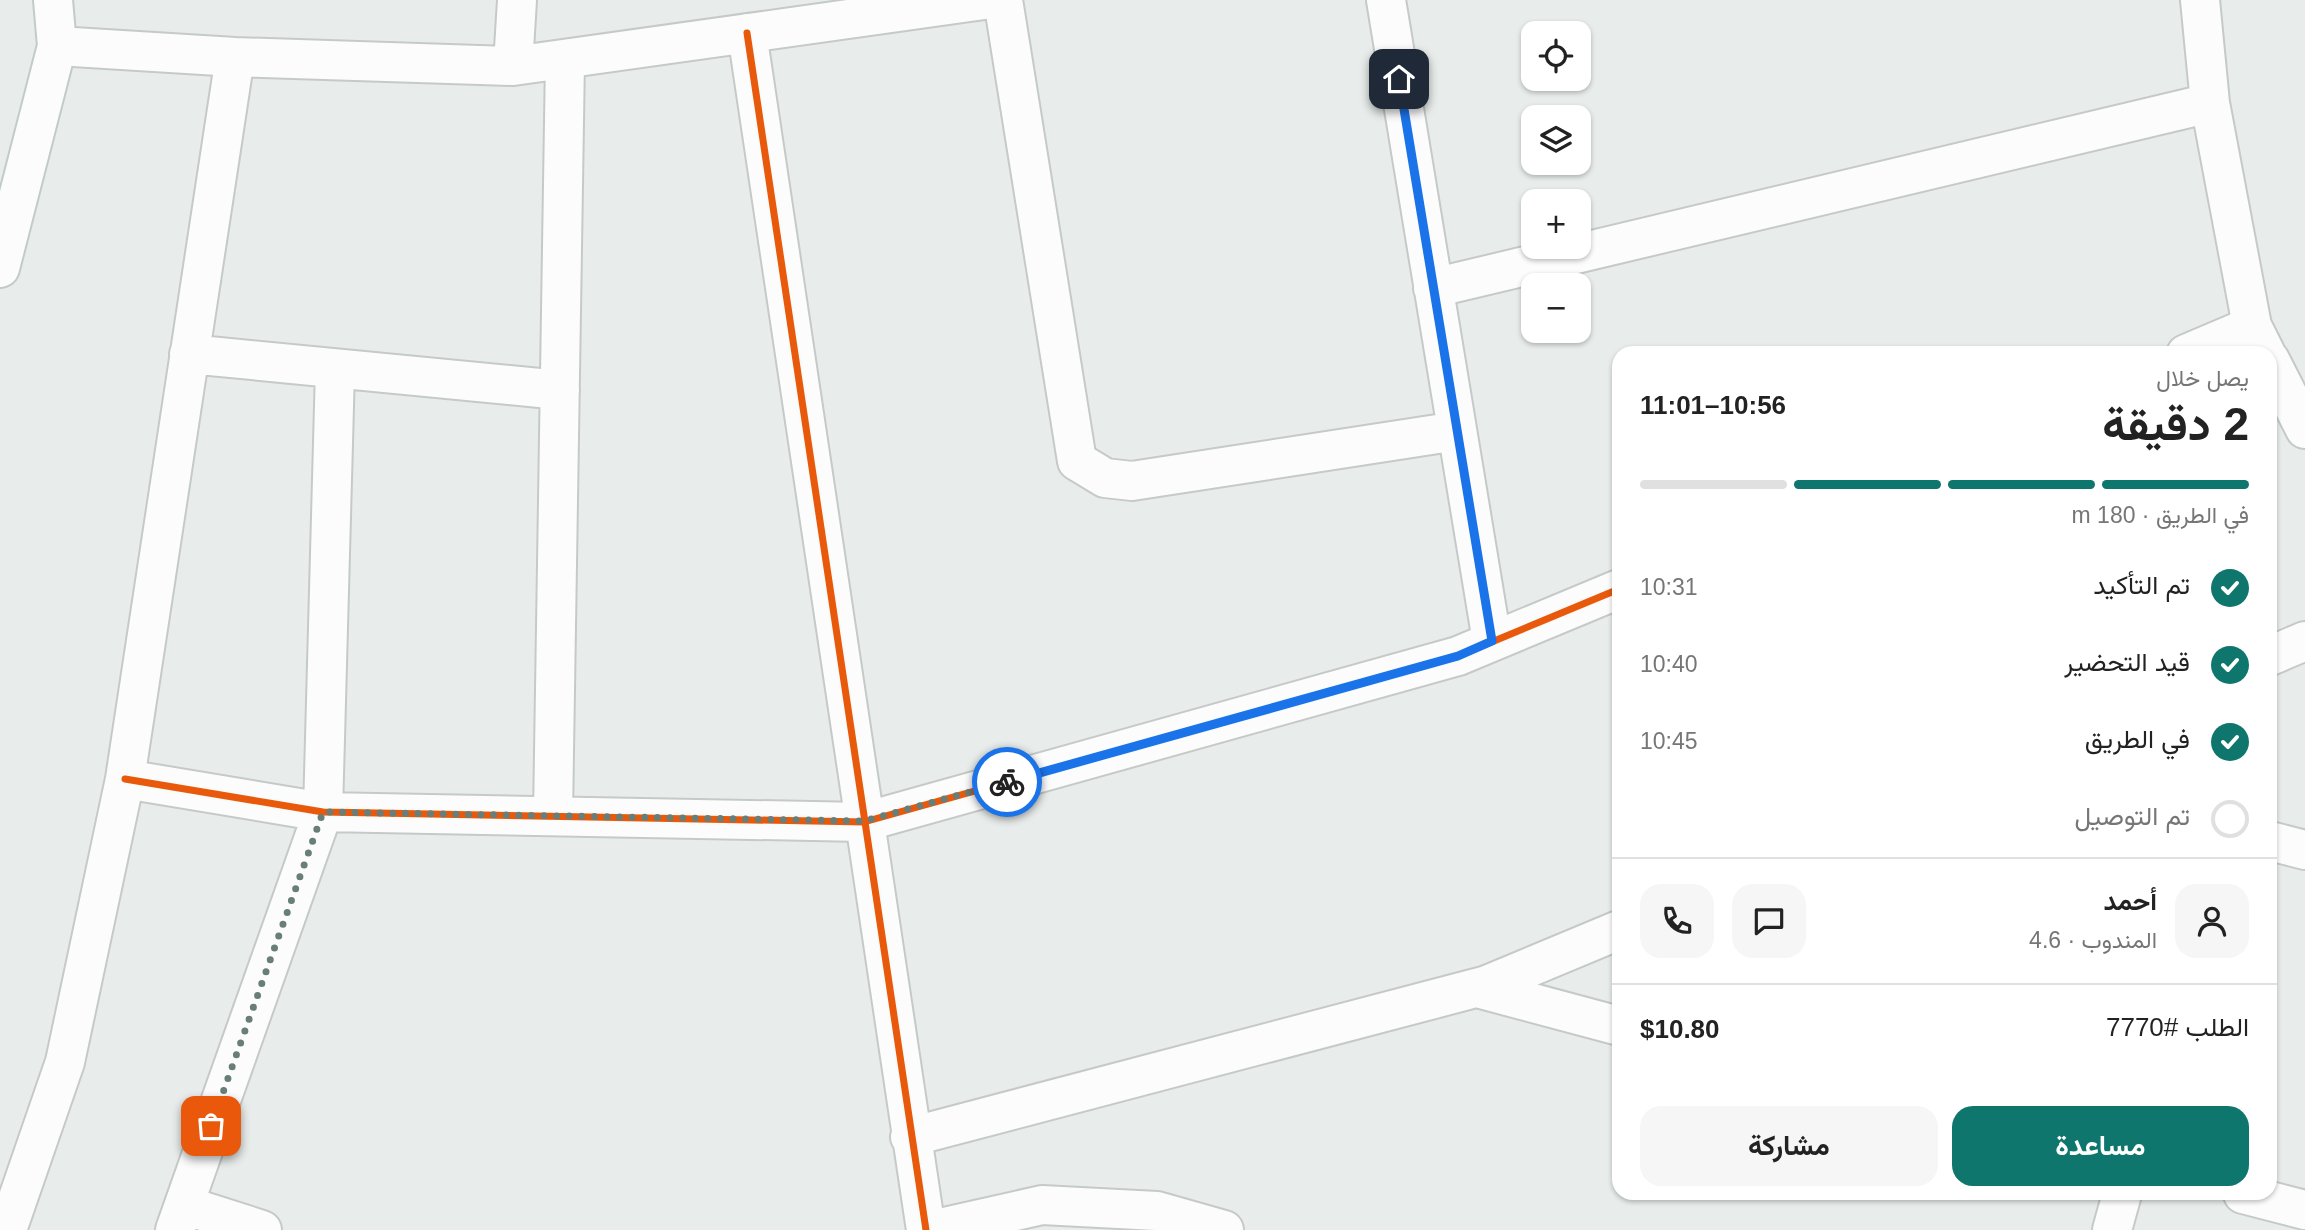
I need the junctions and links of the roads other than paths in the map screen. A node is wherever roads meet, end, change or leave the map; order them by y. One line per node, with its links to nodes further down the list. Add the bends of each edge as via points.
1 (53, 0): 8 (street)
2 (517, 0): 11 (street)
3 (984, 0): 7 (street)
4 (1003, 0): 22 (street, via 1077,461 1105,478 1132,481)
5 (1386, 0): 14 (street)
6 (2200, 0): 12 (street)
7 (747, 33): 10 (street); 30 (street)
8 (57, 46): 9 (street); 13 (street)
9 (234, 57): 11 (street); 17 (street)
10 (565, 59): 11 (street); 20 (street)
11 (513, 66)
12 (2210, 103): 14 (street); 15 (street)
13 (0, 268)
14 (1433, 288): 22 (street)
15 (2259, 340): 16 (street)
16 (2228, 346)
17 (189, 355): 18 (street); 27 (street)
18 (335, 369): 20 (street); 28 (street)
19 (2277, 374): 21 (street)
20 (560, 390): 29 (street)
21 (2305, 429)
22 (1457, 431): 24 (street)
23 (1612, 592): 24 (street)
24 (1492, 641): 30 (street, via 1458,656)
25 (2305, 641): 26 (street)
26 (2277, 653)
27 (125, 779): 28 (street); 41 (street, via 65,1062)
28 (323, 812): 29 (street); 40 (street)
29 (553, 816): 30 (street)
30 (864, 821): 36 (street)
31 (2277, 843): 32 (street)
32 (2305, 850)
33 (1612, 933): 34 (street)
34 (1477, 988): 35 (street); 36 (street)
35 (1612, 1024)
36 (910, 1137): 43 (street)
37 (2120, 1200): 45 (street)
38 (2266, 1200): 39 (street)
39 (2305, 1210)
40 (179, 1218): 42 (street)
41 (7, 1230)
42 (262, 1230)
43 (929, 1230): 44 (street, via 1042,1205 1157,1211)
44 (1224, 1230)
45 (2112, 1230)

